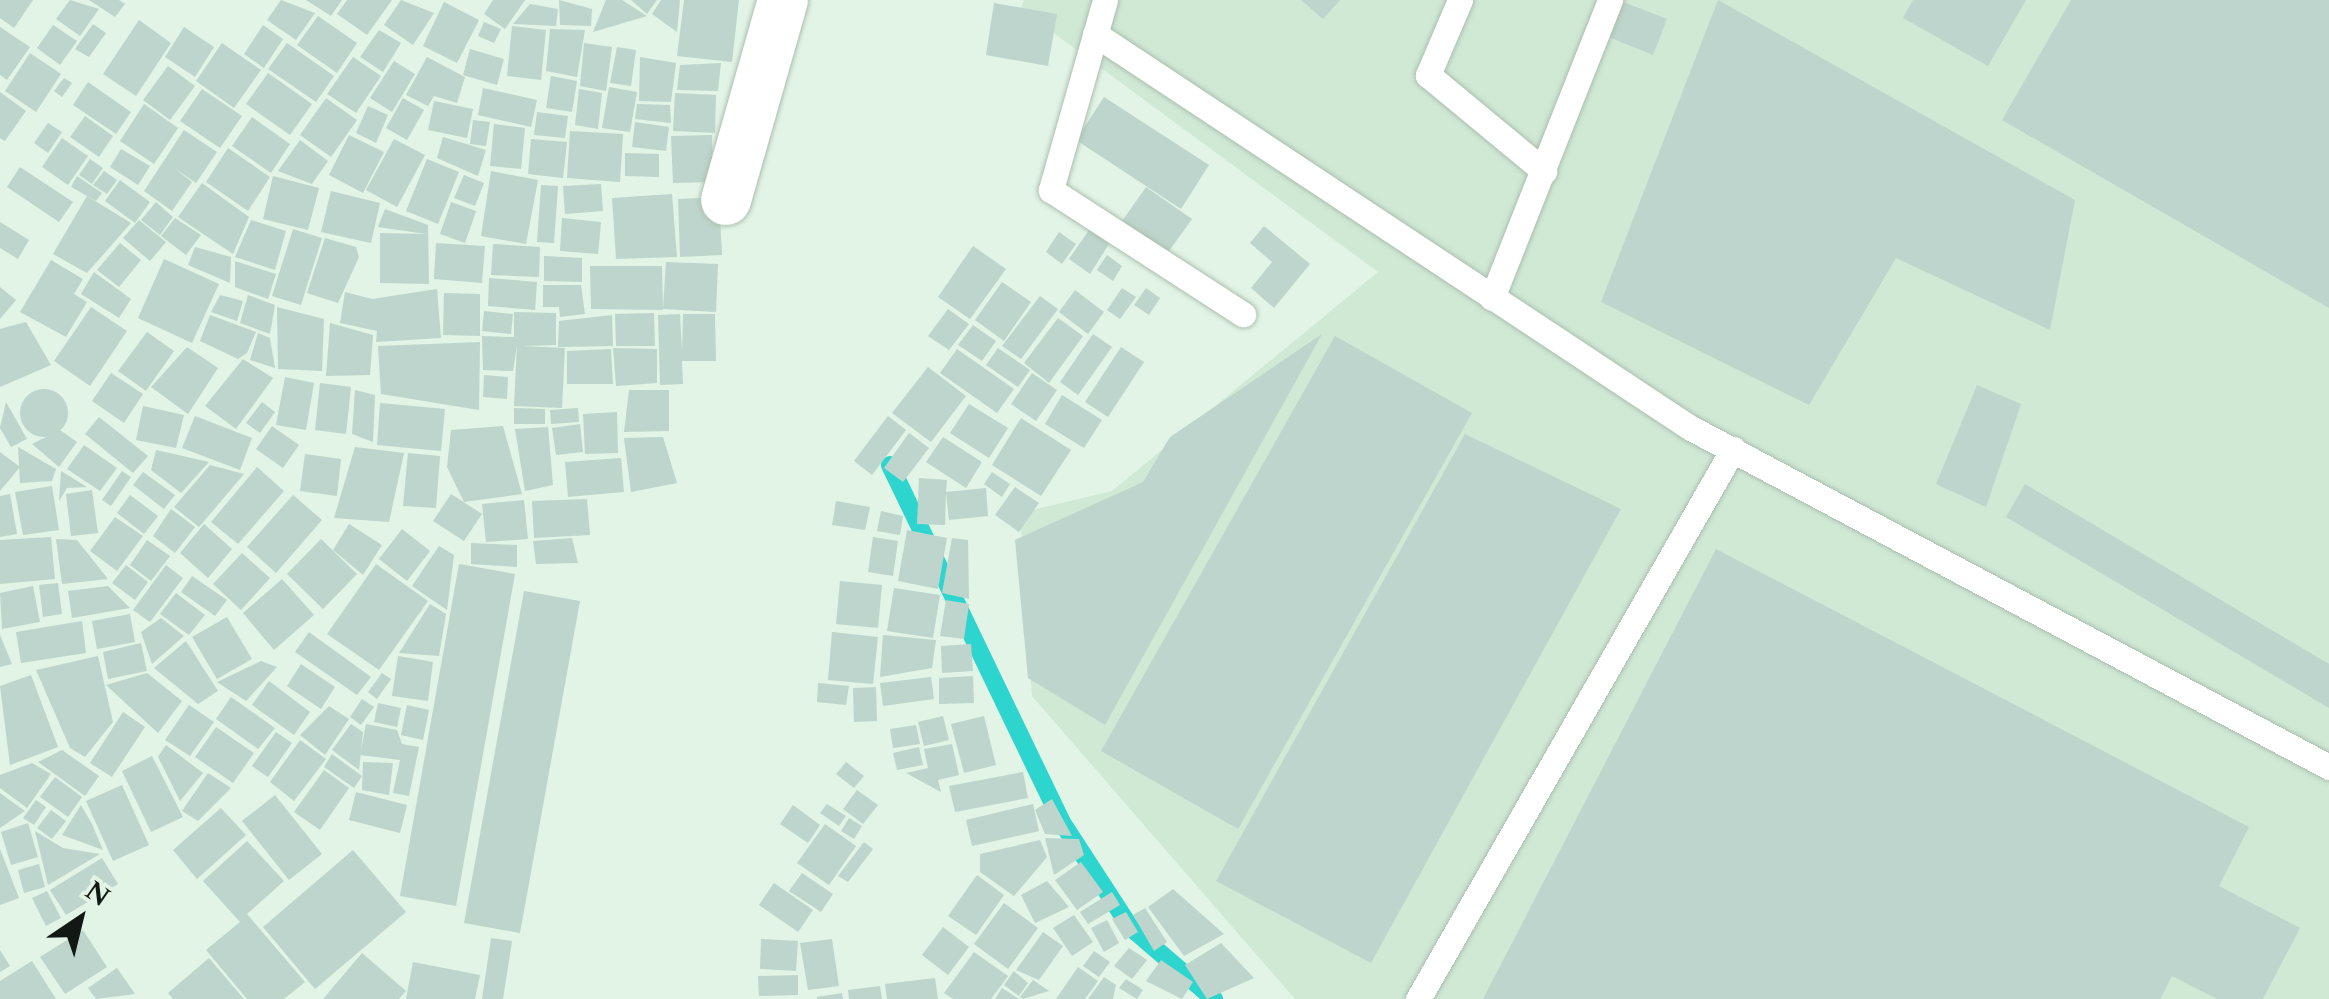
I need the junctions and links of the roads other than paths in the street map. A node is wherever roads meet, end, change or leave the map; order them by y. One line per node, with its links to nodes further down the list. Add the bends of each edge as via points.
1 (783, 0): 7 (street)
2 (1105, 0): 5 (lane)
3 (1460, 0): 6 (lane, via 1428,76)
4 (1610, 0): 6 (lane)
5 (1095, 34): 8 (lane); 9 (lane, via 1052,190)
6 (1544, 171): 8 (lane)
7 (726, 200)
8 (1492, 298): 10 (lane)
9 (1243, 314)
10 (1734, 450): 11 (lane); 12 (lane)
11 (2329, 767)
12 (1418, 999)

